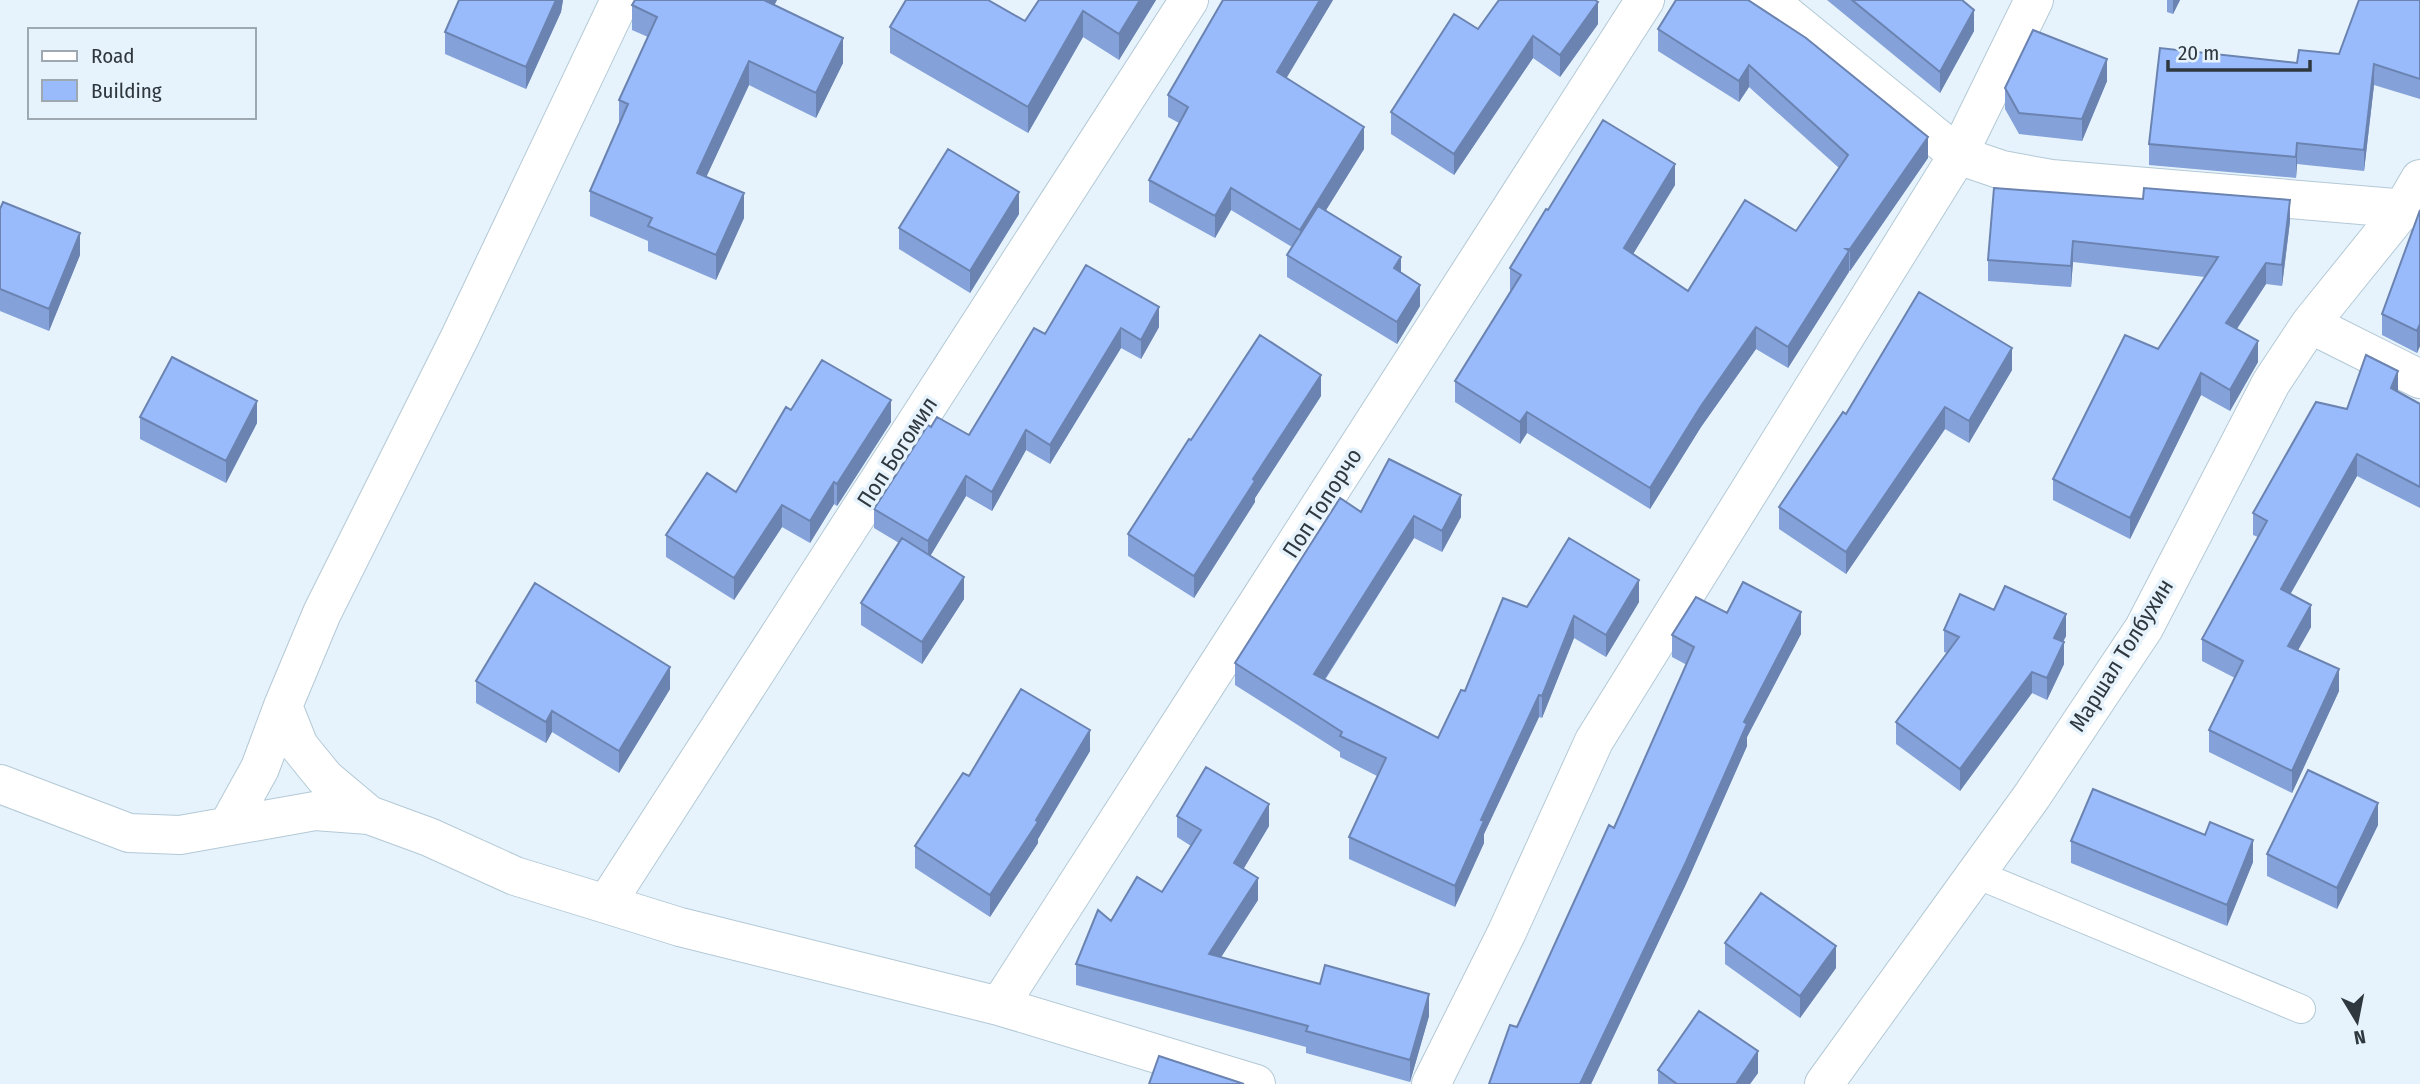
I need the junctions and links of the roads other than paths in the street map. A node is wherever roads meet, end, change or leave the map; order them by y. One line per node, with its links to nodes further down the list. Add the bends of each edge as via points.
1 (620, 0): 10 (street, via 323,613)
2 (1189, 0): 15 (street, Поп Богомил)
3 (1645, 0): 16 (street, Поп Топорчо)
4 (1768, 0): 6 (street)
5 (2034, 0): 6 (street)
6 (1958, 155): 7 (street, via 2002,170 2051,179); 19 (street, via 1594,741)
7 (2414, 200): 8 (street, Маршал Толбухин)
8 (2311, 324): 9 (street); 14 (street, Маршал Толбухин, via 2271,383 2144,628)
9 (2420, 379)
10 (283, 706): 12 (street, via 299,746 325,778); 13 (street, via 260,768)
11 (0, 785): 13 (street, via 129,833 180,835)
12 (369, 815): 13 (street, via 315,811); 15 (street, via 429,836 515,876)
13 (228, 826)
14 (1976, 874): 17 (lane); 20 (street, Маршал Толбухин)
15 (606, 904): 16 (street, via 680,927)
16 (999, 1006): 18 (street)
17 (2301, 1009)
18 (1256, 1084)
19 (1431, 1084)
20 (1824, 1084)

